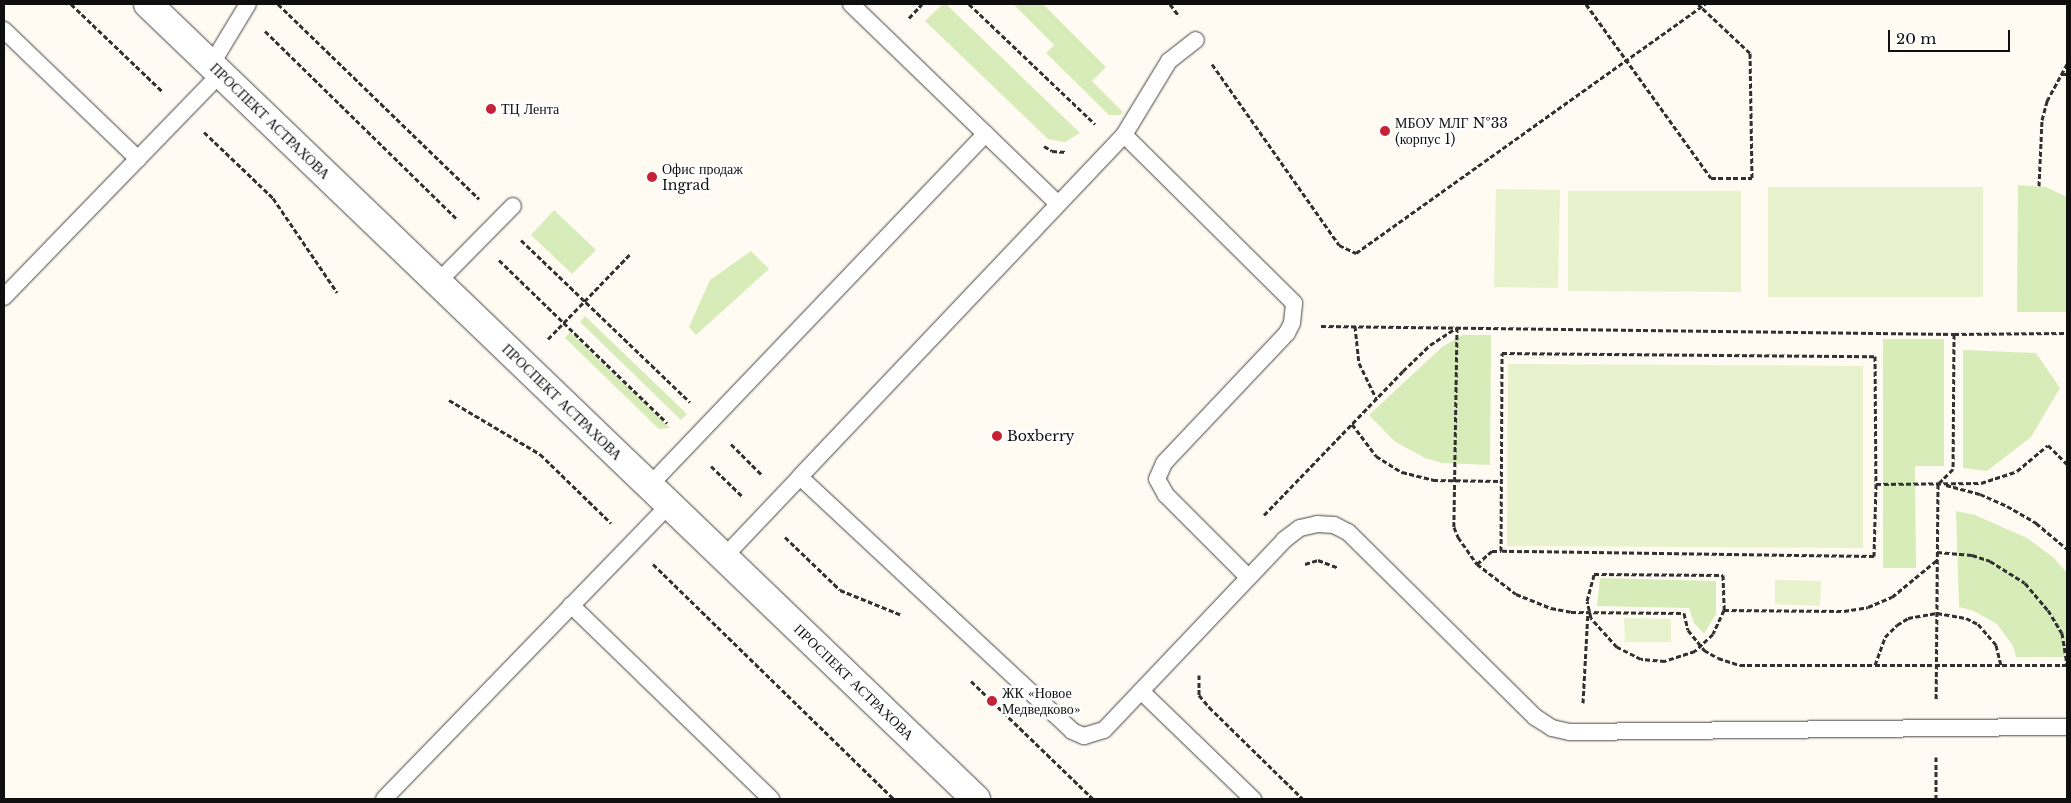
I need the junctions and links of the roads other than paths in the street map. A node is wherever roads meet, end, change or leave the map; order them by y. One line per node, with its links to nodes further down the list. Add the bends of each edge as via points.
1 (148, 4): 6 (street, ПРОСПЕКТ АСТРАХОВА)
2 (851, 4): 7 (lane)
3 (245, 6): 6 (lane)
4 (4, 30): 9 (lane)
5 (1196, 40): 8 (lane, via 1169,60)
6 (215, 70): 9 (lane, via 183,112); 12 (street, ПРОСПЕКТ АСТРАХОВА)
7 (985, 134): 10 (lane); 15 (lane)
8 (1124, 135): 10 (lane); 18 (lane, via 1289,295 1295,313 1287,333 1160,470 1157,479 1166,496)
9 (138, 159): 13 (lane)
10 (1057, 203): 14 (lane)
11 (513, 206): 12 (lane)
12 (437, 283): 15 (street, ПРОСПЕКТ АСТРАХОВА)
13 (4, 297)
14 (800, 477): 17 (lane); 20 (lane, via 1072,731 1084,736 1104,730)
15 (649, 486): 16 (street, ПРОСПЕКТ АСТРАХОВА)
16 (669, 505): 17 (street, ПРОСПЕКТ АСТРАХОВА); 19 (lane)
17 (724, 557): 24 (street, ПРОСПЕКТ АСТРАХОВА)
18 (1247, 576): 20 (lane); 21 (lane, via 1300,528 1334,525 1348,532 1535,717 1552,728 1582,731)
19 (571, 605): 22 (lane); 23 (lane)
20 (1141, 691): 25 (lane)
21 (2067, 727)
22 (384, 799)
23 (771, 799)
24 (976, 799)
25 (1253, 799)

